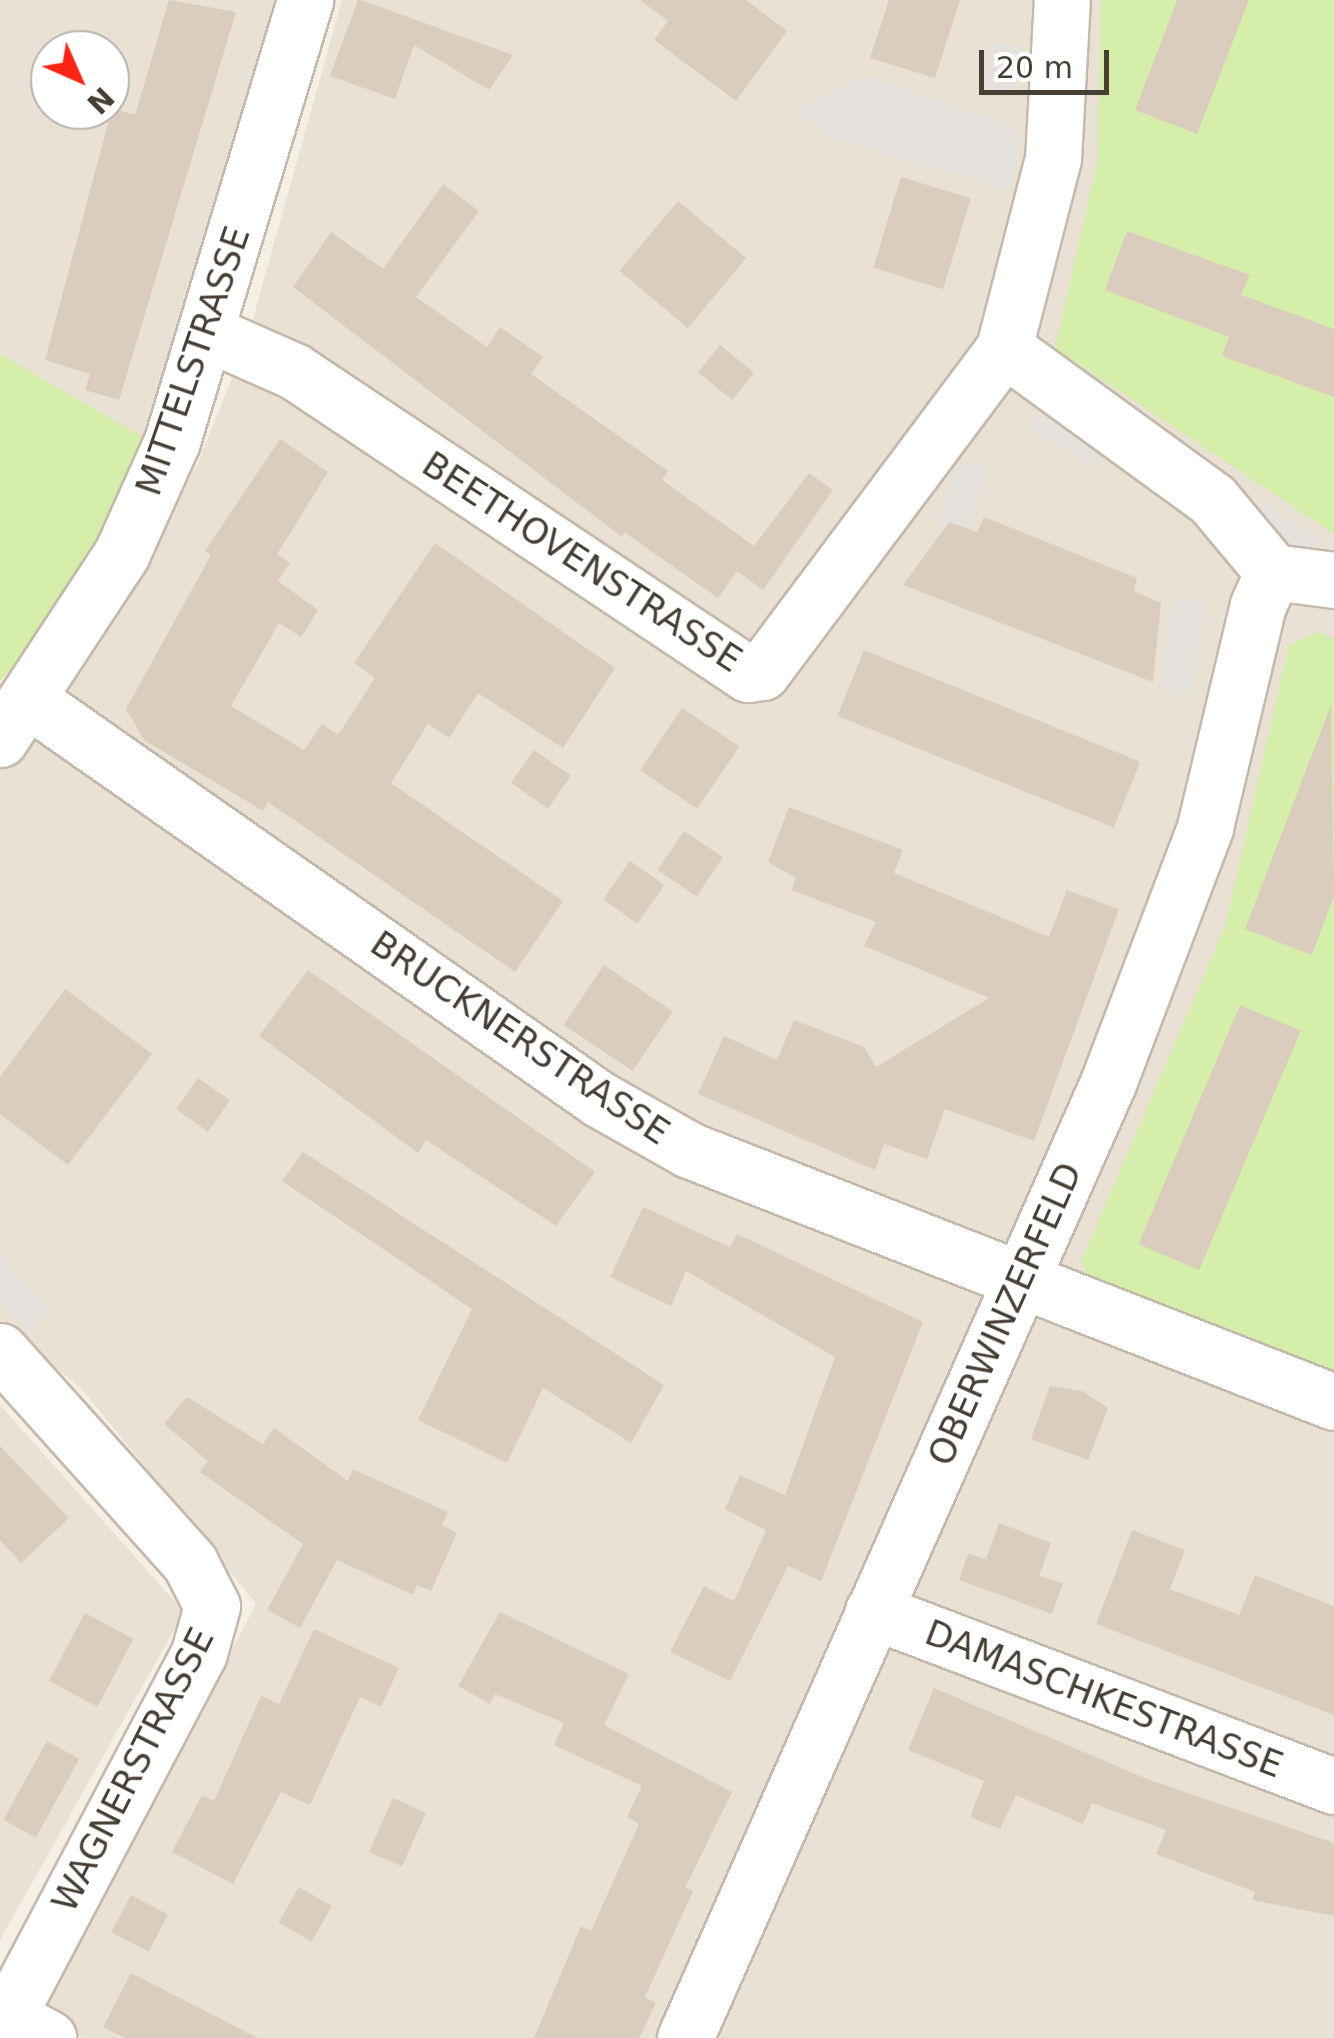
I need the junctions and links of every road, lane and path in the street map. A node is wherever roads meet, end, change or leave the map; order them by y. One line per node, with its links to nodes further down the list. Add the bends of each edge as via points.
1 (305, 0): 3 (street, MITTELSTRASSE)
2 (1062, 0): 4 (street, via 1053,159)
3 (210, 334): 4 (street, BEETHOVENSTRASSE, via 294,370 748,674 776,660); 7 (street, MITTELSTRASSE, via 122,553)
4 (1004, 348): 5 (street, via 1212,499 1239,541)
5 (1273, 572): 6 (street); 8 (street, OBERWINZERFELD, via 1258,605 1194,860)
6 (1334, 580)
7 (15, 720): 8 (street, BRUCKNERSTRASSE, via 599,1099 757,1180)
8 (1020, 1281): 10 (street, BRUCKNERSTRASSE); 11 (street, OBERWINZERFELD)
9 (0, 1351): 13 (street, WAGNERSTRASSE, via 190,1564 212,1606 199,1652)
10 (1334, 1402)
11 (873, 1611): 12 (street, DAMASCHKESTRASSE); 14 (street, OBERWINZERFELD)
12 (1334, 1786)
13 (18, 2028)
14 (684, 2038)

